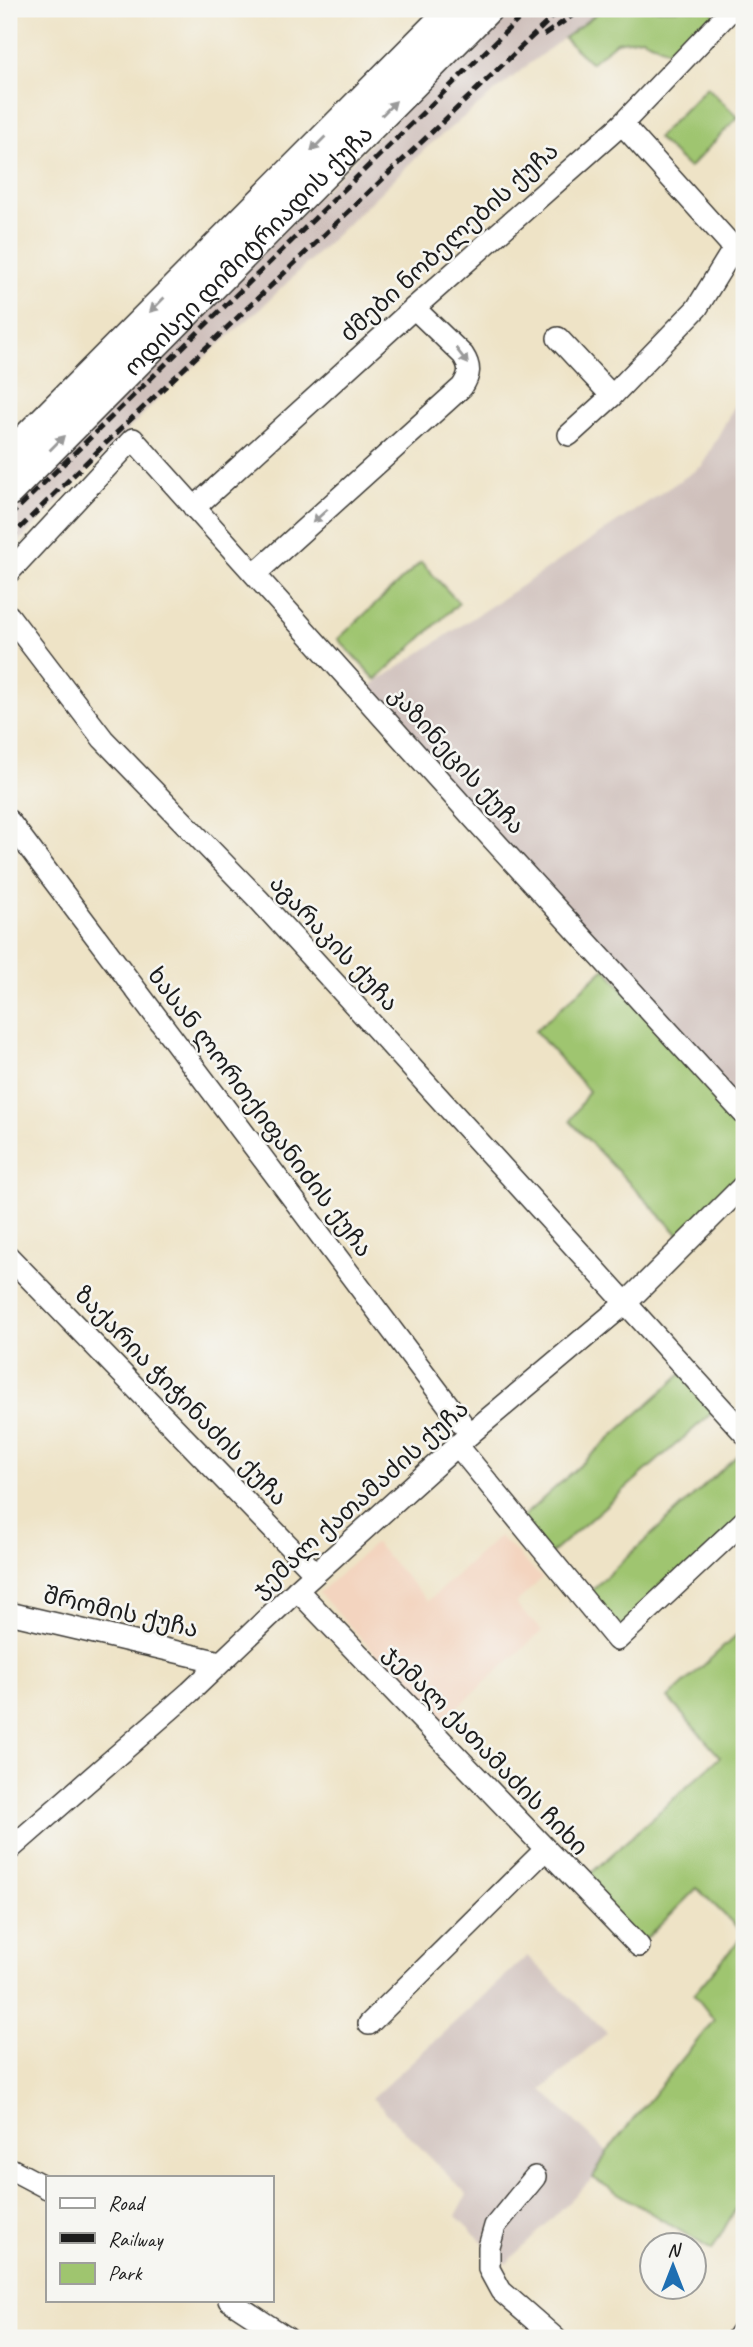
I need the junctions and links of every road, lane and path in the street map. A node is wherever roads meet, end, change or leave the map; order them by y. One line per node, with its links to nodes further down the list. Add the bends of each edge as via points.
1 (452, 9): 9 (main road, ოდისეი დიმიტრიადის ქუჩა, one-way to 9)
2 (488, 9): 10 (main road, ოდისეი დიმიტრიადის ქუჩა, one-way to 2)
3 (732, 9): 4 (street, ძმები ნობელების ქუჩა)
4 (622, 124): 5 (street, ძმები ნობელების ქუჩა); 7 (street, via 734,248 697,308)
5 (414, 308): 11 (street, ძმები ნობელების ქუჩა); 13 (street, one-way to 13, via 463,355 469,363 469,376 453,396)
6 (558, 338): 7 (street)
7 (612, 396): 8 (street)
8 (569, 435)
9 (9, 455)
10 (9, 492)
11 (194, 508): 12 (street, კაზინეცის ქუჩა, via 133,439); 13 (street, კაზინეცის ქუჩა)
12 (9, 572)
13 (255, 574): 16 (street, კაზინეცის ქუჩა)
14 (9, 616): 19 (street, აგარაკის ქუჩა, via 103,739 259,900)
15 (9, 821): 21 (street, ხასან ლორთქიფანიძის ქუჩა)
16 (744, 1114)
17 (744, 1185): 19 (street, ჯემალ ქათამაძის ქუჩა)
18 (9, 1257): 23 (street, ზაქარია ჭიჭინაძის ქუჩა)
19 (626, 1301): 20 (street, აგარაკის ქუჩა); 21 (street, ჯემალ ქათამაძის ქუჩა)
20 (744, 1433)
21 (463, 1440): 22 (street, ხასან ლორთქიფანიძის ქუჩა, via 617,1640); 23 (street, ჯემალ ქათამაძის ქუჩა)
22 (744, 1521)
23 (315, 1573): 24 (street, ჯემალ ქათამაძის ქუჩა)
24 (296, 1590): 26 (street, ჯემალ ქათამაძის ქუჩა); 28 (street, ჯემალ ქათამაძის ჩიხი)
25 (9, 1613): 26 (street, შრომის ქუჩა)
26 (220, 1662): 27 (street, ჯემალ ქათამაძის ქუჩა)
27 (9, 1850)
28 (545, 1850): 29 (street, ჯემალ ქათამაძის ჩიხი); 30 (street)
29 (639, 1946)
30 (369, 2024)
31 (9, 2168): 33 (street)
32 (535, 2177): 37 (street, via 495,2226 489,2270 501,2291)
33 (46, 2187)
34 (232, 2302): 36 (street)
35 (744, 2327): 38 (street)
36 (287, 2338)
37 (555, 2338)
38 (737, 2338)

